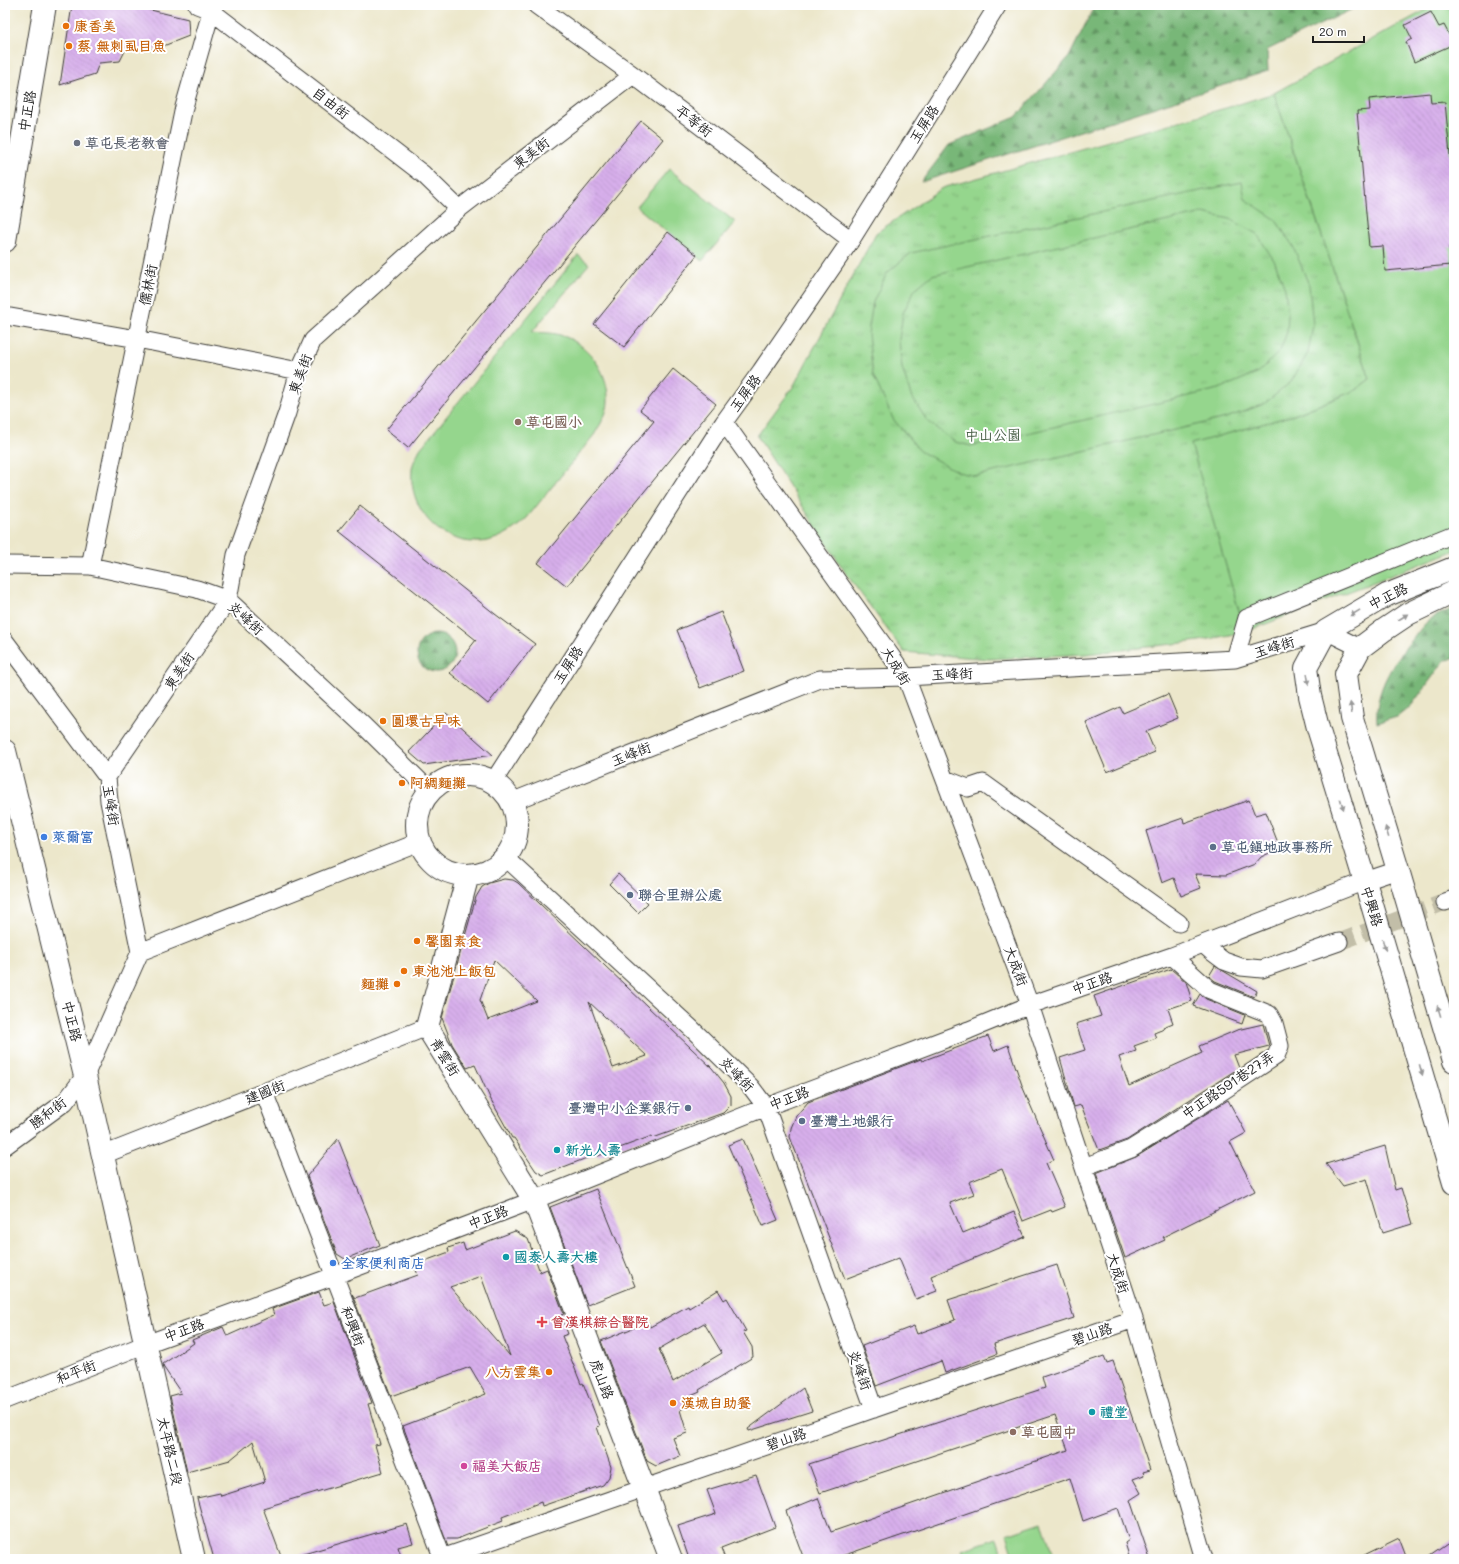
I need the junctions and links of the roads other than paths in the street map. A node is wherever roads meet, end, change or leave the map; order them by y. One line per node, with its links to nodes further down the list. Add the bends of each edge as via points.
1 (45, 5): 8 (street, 中正路)
2 (536, 5): 5 (street, 平等街)
3 (994, 6): 7 (street, 玉屏路, via 919,133)
4 (207, 7): 6 (street, 自由街, via 423,174); 10 (street, 儒林街)
5 (633, 74): 6 (street, 東美街); 7 (street, 平等街)
6 (460, 209): 11 (street, 東美街, via 313,340)
7 (851, 240): 12 (street, 玉屏路)
8 (5, 241)
9 (5, 316): 10 (street)
10 (137, 339): 11 (street); 15 (street, 儒林街)
11 (299, 371): 18 (street, 東美街, via 287,413 236,555)
12 (724, 422): 23 (street, 大成街); 27 (street, 玉屏路)
13 (1454, 534): 22 (street, via 1247,618)
14 (5, 565): 15 (street, 炎峰街)
15 (90, 566): 18 (street, 炎峰街, via 197,589)
16 (1454, 568): 19 (street, 中正路, one-way to 19, via 1387,595)
17 (1454, 592): 21 (street, 中正路, one-way to 17, via 1408,614)
18 (228, 600): 25 (street, 東美街); 28 (street, 炎峰街)
19 (1326, 631): 21 (street); 22 (street, 玉峰街); 34 (street, 中興路, one-way to 34, via 1306,668 1310,696)
20 (5, 641): 25 (street, 玉峰街)
21 (1360, 648): 32 (street, one-way to 21, via 1352,718 1346,674)
22 (1235, 659): 23 (street, 玉峰街)
23 (906, 677): 26 (street, 大成街); 29 (street, 玉峰街, via 820,679)
24 (5, 751): 43 (street, 中正路)
25 (107, 777): 38 (street, 玉峰街, via 109,801)
26 (945, 779): 35 (street, via 968,788 983,783); 40 (street, 大成街)
27 (493, 782): 28 (street, via 477,776 460,775 444,781); 29 (street, via 503,790)
28 (430, 791): 30 (street, via 422,802 418,815 416,829)
29 (511, 802): 31 (street, via 516,815 517,830 513,844)
30 (419, 842): 33 (street, via 427,856 438,867 452,873); 38 (street)
31 (505, 857): 33 (street, via 495,867 482,873); 45 (street, 炎峰街, via 692,1029 751,1087)
32 (1398, 870): 34 (street, 中正路); 42 (street, one-way to 32)
33 (468, 875): 41 (street, 青雲街)
34 (1365, 881): 37 (street, 中正路); 49 (street, 中興路, one-way to 49)
35 (1179, 923)
36 (1339, 942): 37 (street, via 1262,969 1241,967 1224,961)
37 (1203, 944): 39 (street, 中正路)
38 (140, 952): 43 (street)
39 (1172, 956): 40 (street, 中正路); 48 (street, 中正路591巷27弄, via 1210,990 1269,1014 1280,1046 1276,1056 1131,1149)
40 (1030, 1005): 45 (street, 中正路); 48 (street, 大成街)
41 (427, 1027): 44 (street, 建國街); 50 (street, 青雲街)
42 (1454, 1061)
43 (85, 1076): 46 (street, 勝和街, via 65,1102); 47 (street, 中正路)
44 (264, 1092): 47 (street, 建國街); 51 (street, 和興街)
45 (766, 1107): 50 (street, 中正路); 55 (street, 炎峰街)
46 (5, 1146)
47 (103, 1155): 53 (street, 中正路)
48 (1084, 1167): 52 (street, 大成街)
49 (1454, 1183)
50 (534, 1200): 51 (street, 中正路); 56 (street, 虎山路)
51 (334, 1276): 53 (street, 中正路); 58 (street, 和興街)
52 (1134, 1319): 55 (street, 碧山路); 60 (street, 大成街)
53 (146, 1344): 54 (street, 和平街); 57 (street, 太平路二段)
54 (5, 1400)
55 (874, 1409): 56 (street, 碧山路)
56 (644, 1488): 58 (street, 碧山路); 59 (street, 虎山路)
57 (194, 1559)
58 (441, 1559)
59 (671, 1559)
60 (1204, 1559)

